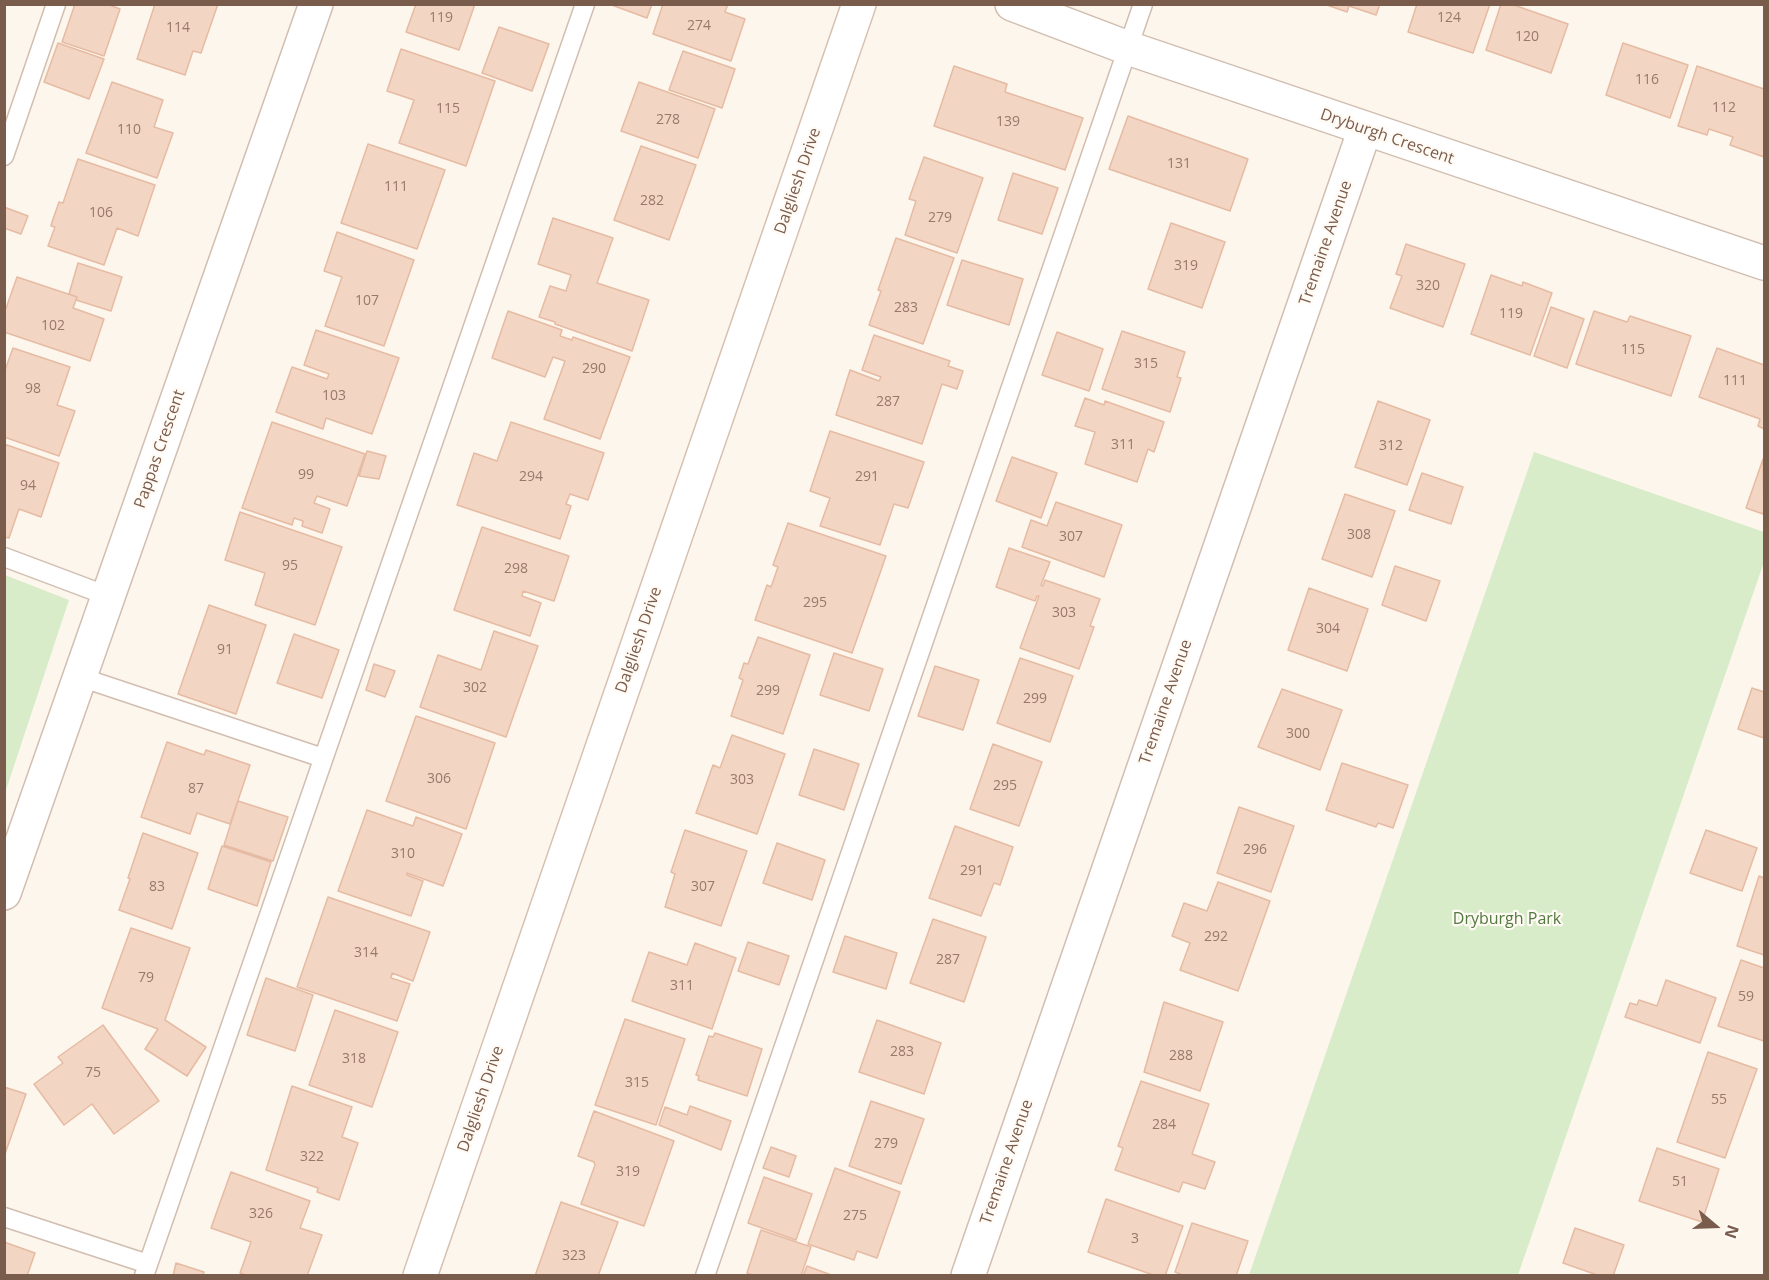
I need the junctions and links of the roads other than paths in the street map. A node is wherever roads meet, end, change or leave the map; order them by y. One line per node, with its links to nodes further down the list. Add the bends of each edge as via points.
1 (56, 4): 9 (lane)
2 (316, 4): 12 (street, Pappas Crescent)
3 (585, 4): 14 (lane)
4 (859, 4): 18 (street, Dalgliesh Drive)
5 (1012, 4): 7 (street, Dryburgh Crescent)
6 (1143, 4): 7 (lane)
7 (1128, 48): 8 (street, Dryburgh Crescent); 19 (lane)
8 (1365, 129): 10 (street, Dryburgh Crescent); 20 (street, Tremaine Avenue)
9 (4, 156)
10 (1764, 263)
11 (4, 557): 12 (lane)
12 (108, 596): 13 (street, Pappas Crescent)
13 (80, 677): 14 (lane); 15 (street, Pappas Crescent)
14 (323, 758): 17 (lane)
15 (4, 893)
16 (4, 1217): 17 (lane)
17 (146, 1270)
18 (420, 1275)
19 (705, 1275)
20 (968, 1275)

